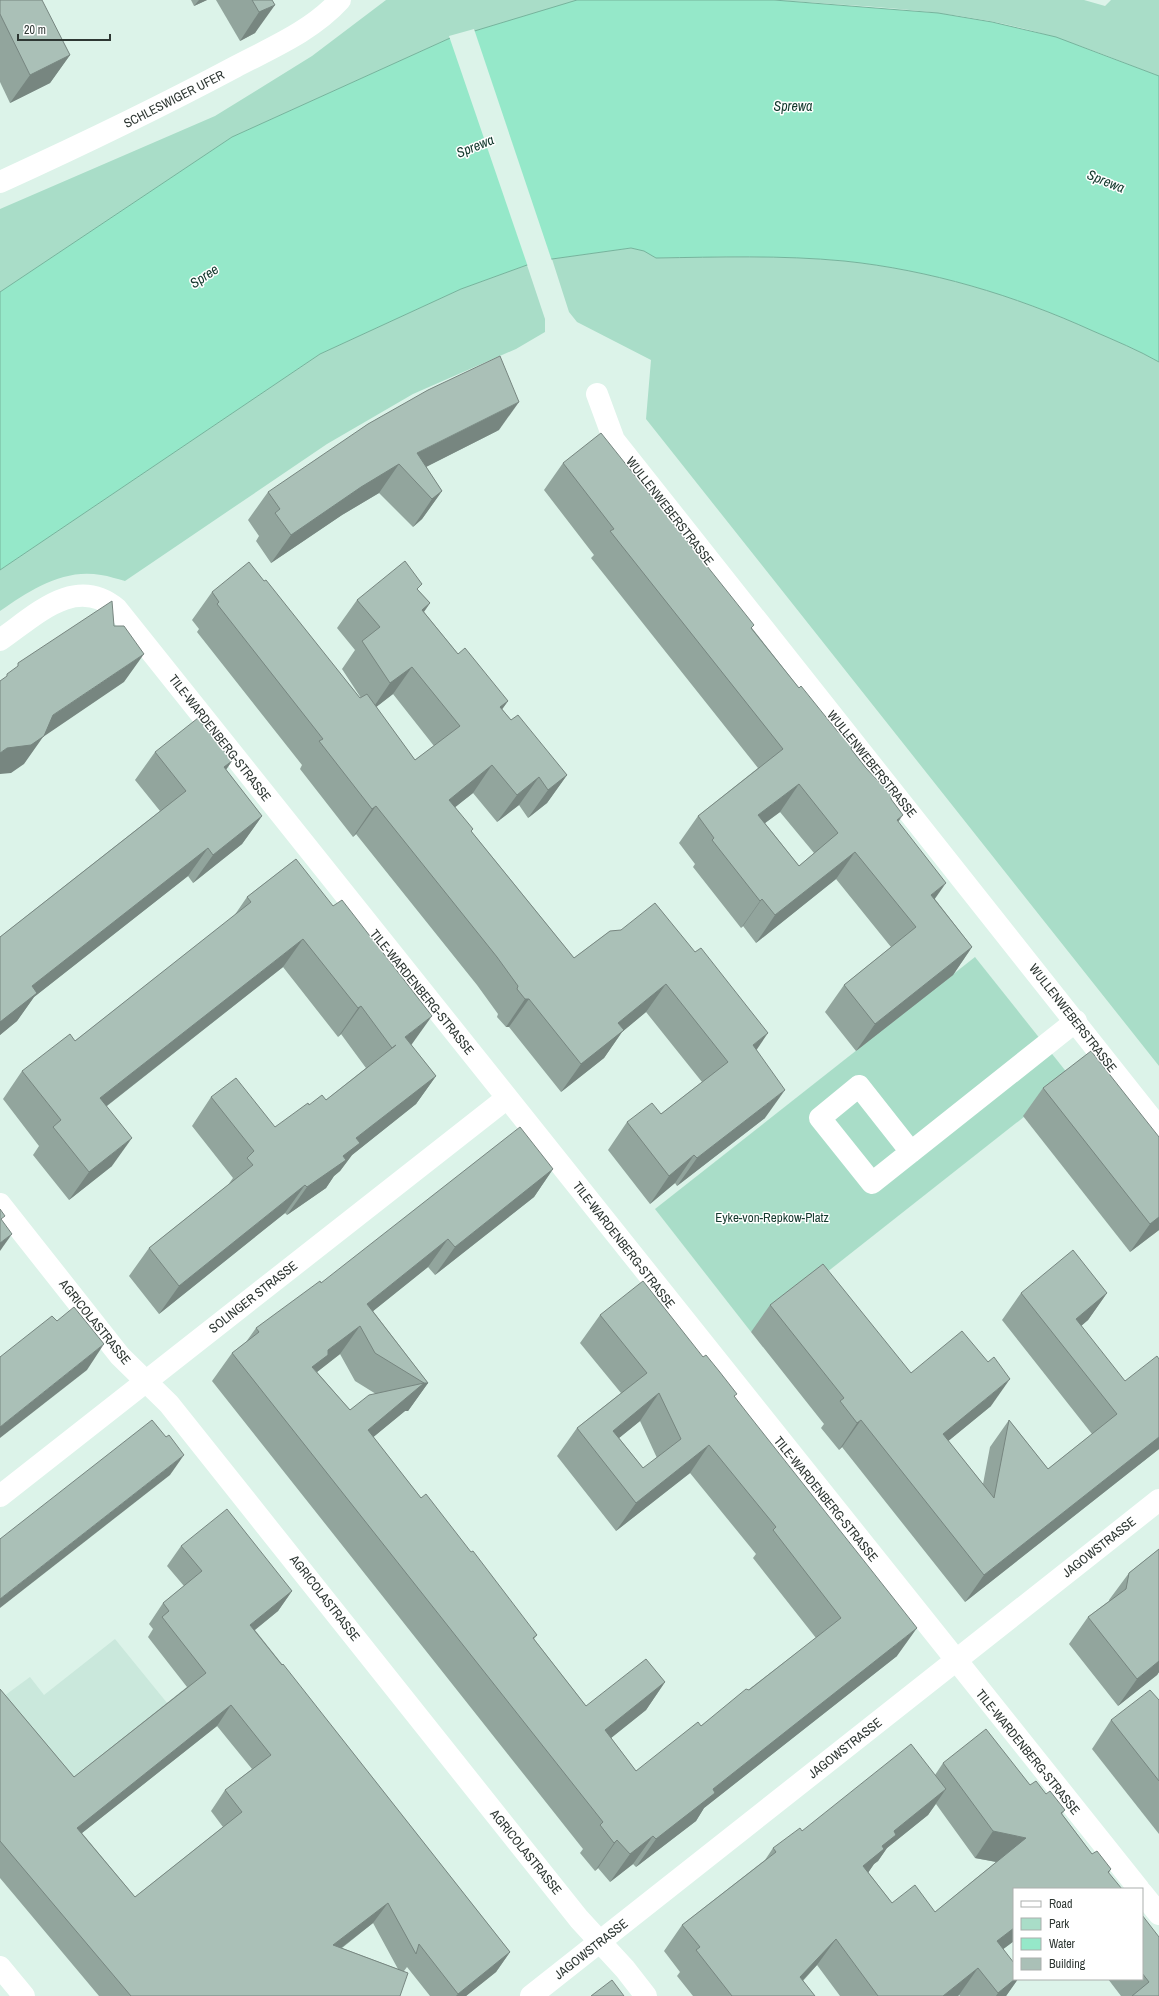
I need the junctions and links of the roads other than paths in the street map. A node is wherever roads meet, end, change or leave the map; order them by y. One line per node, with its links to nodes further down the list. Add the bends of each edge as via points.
1 (340, 0): 2 (street, SCHLESWIGER UFER, via 310,26 285,41 145,115)
2 (0, 182)
3 (597, 394): 5 (street, WULLENWEBERSTRASSE, via 614,440)
4 (0, 640): 6 (street, TILE-WARDENBERG-STRASSE, via 56,602 76,595 91,595 109,602 117,609)
5 (1076, 1021): 7 (street, WULLENWEBERSTRASSE); 8 (street)
6 (507, 1098): 10 (street, SOLINGER STRASSE); 13 (street, TILE-WARDENBERG-STRASSE)
7 (1159, 1128)
8 (911, 1152)
9 (0, 1204): 10 (street, AGRICOLASTRASSE, via 120,1356)
10 (146, 1381): 11 (street, SOLINGER STRASSE); 17 (street, AGRICOLASTRASSE, via 169,1404 574,1913)
11 (0, 1496)
12 (1159, 1500): 13 (street, JAGOWSTRASSE)
13 (955, 1661): 14 (street, TILE-WARDENBERG-STRASSE); 17 (street, JAGOWSTRASSE)
14 (1138, 1888)
15 (1143, 1894): 16 (street)
16 (1159, 1914)
17 (600, 1942): 20 (street, JAGOWSTRASSE); 21 (street, AGRICOLASTRASSE)
18 (0, 1966): 19 (street)
19 (24, 1996)
20 (531, 1996)
21 (646, 1996)

